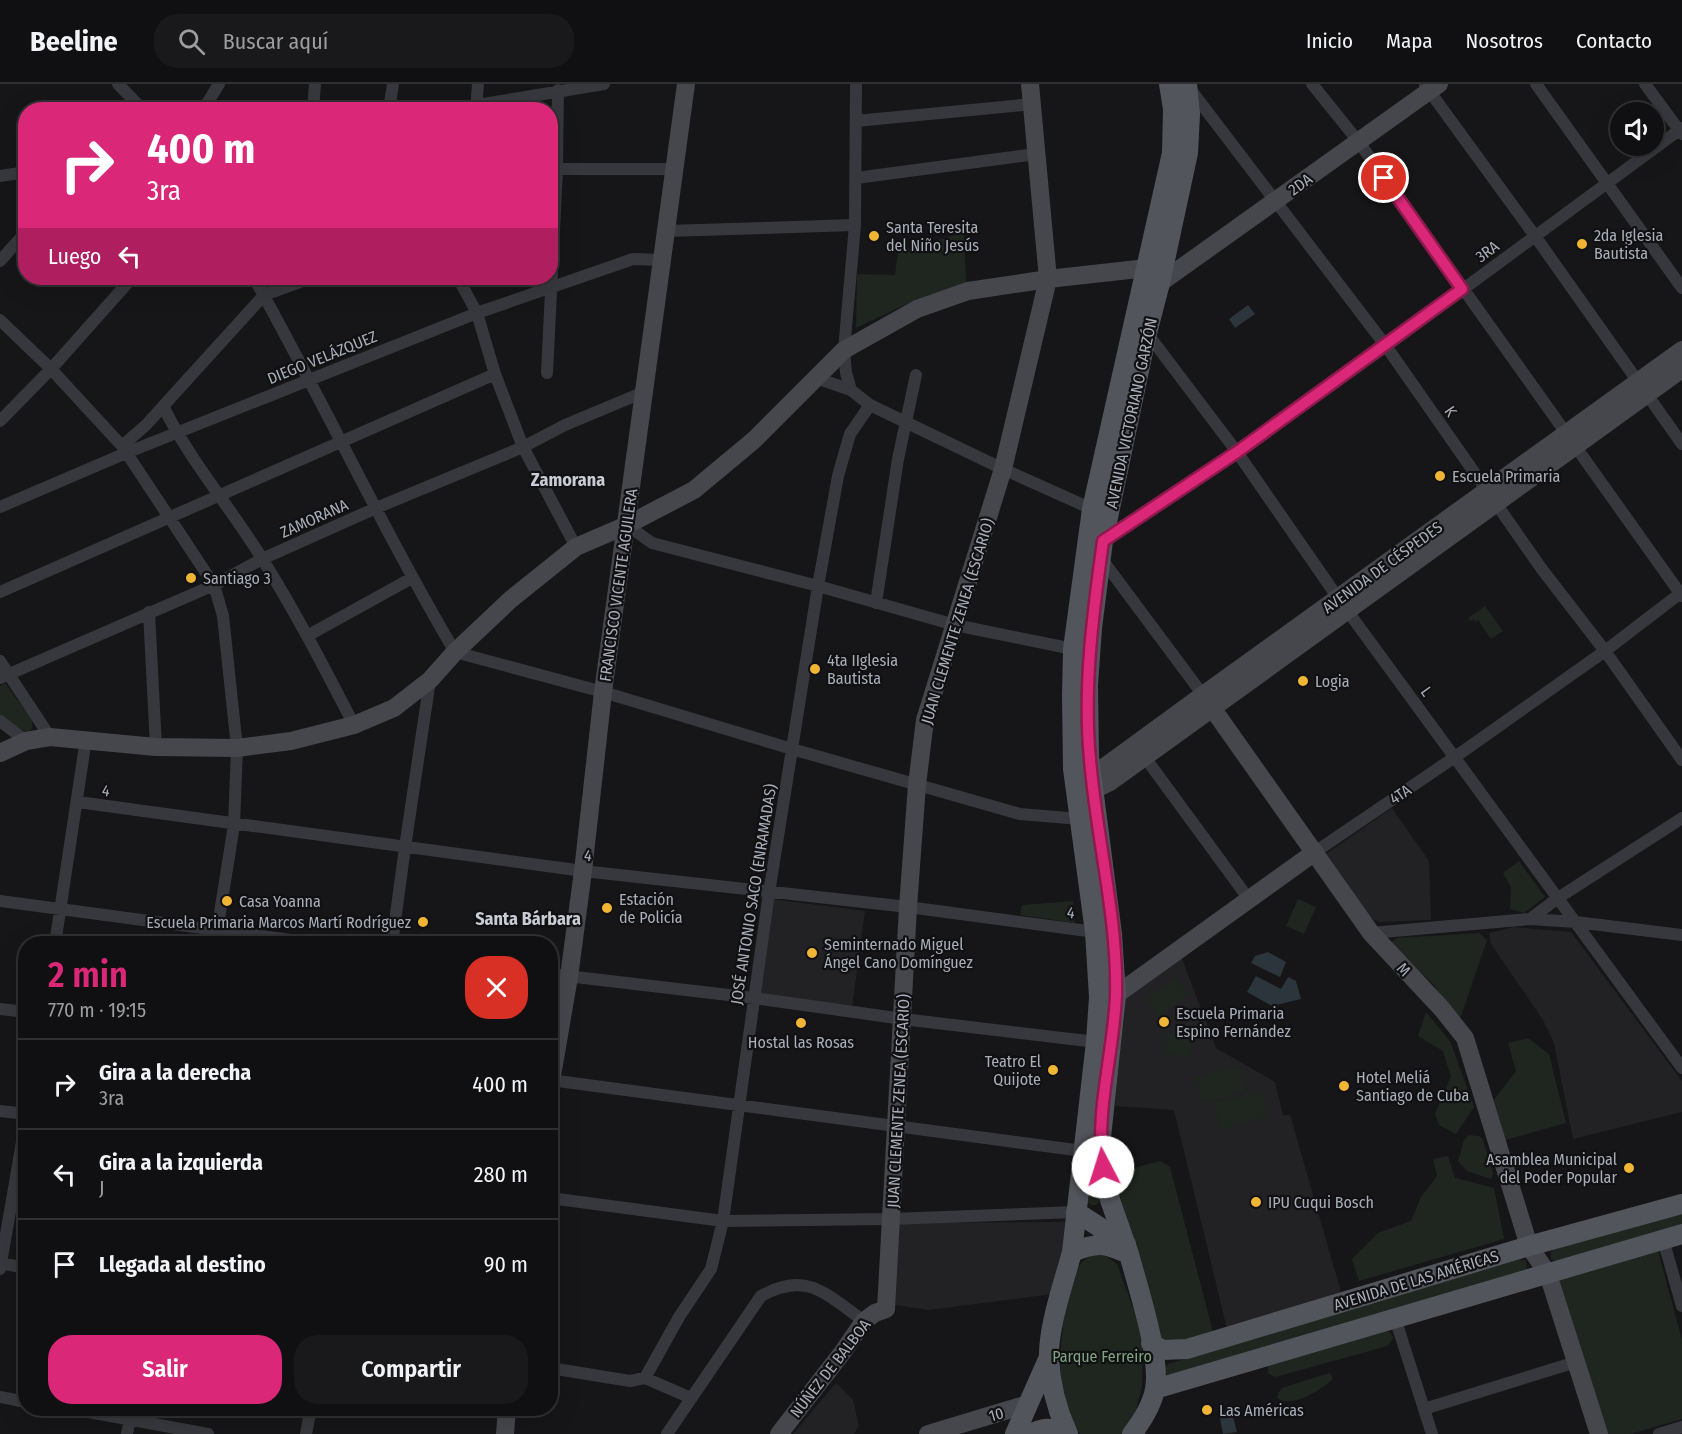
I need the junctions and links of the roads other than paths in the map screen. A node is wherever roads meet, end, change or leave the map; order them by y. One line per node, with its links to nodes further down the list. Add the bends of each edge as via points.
1 (219, 84): 18 (street)
2 (315, 84): 19 (street)
3 (393, 84): 20 (street)
4 (478, 84): 21 (street)
5 (604, 84): 14 (street)
6 (686, 84): 30 (main road, FRANCISCO VICENTE AGUILERA)
7 (856, 84): 25 (street)
8 (1030, 84): 24 (main road, JUAN CLEMENTE ZENEA (ESCARIO))
9 (1182, 84): 35 (street, K); 42 (main road, AVENIDA VICTORIANO GARZÓN, via 1173,109 1172,153); 44 (main road, AVENIDA VICTORIANO GARZÓN, via 1190,114 1188,153)
10 (1312, 84): 27 (street)
11 (1536, 84): 34 (street)
12 (1646, 84): 26 (street)
13 (120, 85): 17 (street)
14 (582, 86): 16 (street)
15 (1431, 86): 27 (main road, 2DA); 38 (street)
16 (558, 90): 22 (street); 23 (street)
17 (136, 102)
18 (208, 102)
19 (313, 102)
20 (390, 102)
21 (476, 102)
22 (500, 102)
23 (557, 102)
24 (1033, 104): 25 (street); 28 (main road, JUAN CLEMENTE ZENEA (ESCARIO))
25 (856, 121): 33 (street)
26 (1681, 131): 34 (street, 3RA)
27 (1358, 141): 35 (main road, 2DA); 52 (street)
28 (1036, 154): 33 (street); 43 (main road, JUAN CLEMENTE ZENEA (ESCARIO))
29 (558, 169): 30 (street)
30 (675, 169): 37 (main road, FRANCISCO VICENTE AGUILERA)
31 (18, 173): 32 (street)
32 (0, 176)
33 (855, 178): 36 (street)
34 (1608, 184): 38 (street, 3RA); 51 (street)
35 (1274, 202): 44 (main road, 2DA); 57 (street, K)
36 (855, 225): 37 (street); 58 (street)
37 (666, 231): 40 (main road, FRANCISCO VICENTE AGUILERA)
38 (1535, 236): 52 (street, 3RA); 67 (street)
39 (18, 241): 41 (street)
40 (662, 260): 50 (street, DIEGO VELÁZQUEZ, via 633,259); 69 (main road, FRANCISCO VICENTE AGUILERA)
41 (0, 261)
42 (1147, 268): 43 (main road); 56 (main road, via 1153,286 1145,318); 86 (main road, AVENIDA VICTORIANO GARZÓN)
43 (1048, 279): 58 (main road, via 968,291 917,309); 81 (main road, JUAN CLEMENTE ZENEA (ESCARIO))
44 (1160, 283): 56 (main road, AVENIDA VICTORIANO GARZÓN)
45 (126, 285): 60 (street)
46 (258, 285): 53 (street)
47 (292, 285): 53 (street)
48 (462, 285): 54 (street)
49 (551, 285): 50 (street)
50 (551, 288): 54 (street, DIEGO VELÁZQUEZ); 62 (street)
51 (1682, 288)
52 (1462, 289): 57 (street, 3RA); 75 (street)
53 (264, 295): 66 (street); 71 (street)
54 (477, 313): 63 (street); 66 (street, DIEGO VELÁZQUEZ)
55 (0, 320): 60 (street)
56 (1147, 333): 80 (street, L); 90 (main road, AVENIDA VICTORIANO GARZÓN)
57 (1386, 346): 80 (street, 3RA); 83 (street, K)
58 (844, 350): 65 (main road); 68 (street)
59 (1682, 350): 67 (main road, AVENIDA DE CÉSPEDES)
60 (51, 369): 72 (street); 79 (street)
61 (1682, 369): 67 (main road, AVENIDA DE CÉSPEDES)
62 (547, 373)
63 (495, 374): 76 (street); 78 (street)
64 (915, 375): 73 (street)
65 (816, 378): 68 (street); 88 (main road, via 754,440 694,490)
66 (308, 380): 74 (street, DIEGO VELÁZQUEZ); 76 (street)
67 (1642, 388): 75 (main road, AVENIDA DE CÉSPEDES); 77 (street)
68 (851, 390): 70 (street)
69 (644, 392): 78 (street, ZAMORANA); 88 (main road, FRANCISCO VICENTE AGUILERA)
70 (870, 405): 73 (street); 94 (street, JOSÉ ANTONIO SACO (ENRAMADAS), via 850,434 838,476)
71 (163, 406): 74 (street); 79 (street)
72 (0, 421)
73 (905, 421): 81 (street); 97 (street)
74 (177, 434): 79 (street, DIEGO VELÁZQUEZ); 82 (street)
75 (1571, 439): 83 (main road, AVENIDA DE CÉSPEDES); 96 (street)
76 (341, 441): 82 (street); 85 (street)
77 (1682, 444)
78 (523, 447): 85 (street, ZAMORANA); 89 (street)
79 (124, 450): 84 (street, DIEGO VELÁZQUEZ); 87 (street)
80 (1237, 452): 90 (street, 3RA); 98 (street, L)
81 (1003, 469): 86 (street); 100 (main road, JUAN CLEMENTE ZENEA (ESCARIO))
82 (219, 495): 87 (street); 91 (street)
83 (1492, 497): 98 (main road, AVENIDA DE CÉSPEDES); 103 (street, K)
84 (0, 507)
85 (376, 508): 91 (street, ZAMORANA); 92 (street)
86 (1092, 509): 102 (main road, AVENIDA VICTORIANO GARZÓN)
87 (171, 518): 93 (street); 95 (street)
88 (627, 525): 89 (main road); 94 (street, via 652,543); 108 (main road, FRANCISCO VICENTE AGUILERA)
89 (576, 548): 104 (main road, via 510,600)
90 (1102, 550): 109 (street, M); 123 (main road, AVENIDA VICTORIANO GARZÓN, via 1088,685)
91 (262, 559): 93 (street, ZAMORANA); 101 (street)
92 (412, 578): 101 (street); 104 (street)
93 (214, 585): 99 (street, ZAMORANA); 116 (street, via 222,616)
94 (818, 586): 97 (street); 117 (street, JOSÉ ANTONIO SACO (ENRAMADAS))
95 (0, 592)
96 (1681, 594): 103 (street, 4TA)
97 (876, 603): 100 (street)
98 (1342, 604): 109 (main road, AVENIDA DE CÉSPEDES); 120 (street, L)
99 (149, 612): 106 (street, ZAMORANA); 115 (street)
100 (955, 625): 102 (street); 122 (main road, JUAN CLEMENTE ZENEA (ESCARIO), via 925,720)
101 (307, 636): 111 (street)
102 (1073, 649): 123 (main road, AVENIDA VICTORIANO GARZÓN, via 1073,769)
103 (1605, 651): 120 (street, 4TA); 121 (street, K)
104 (455, 652): 107 (main road); 108 (street)
105 (0, 661): 106 (street)
106 (4, 676): 112 (street)
107 (430, 680): 111 (main road, via 394,708); 127 (street)
108 (603, 692): 117 (street); 129 (main road, FRANCISCO VICENTE AGUILERA)
109 (1208, 701): 119 (main road, AVENIDA DE CÉSPEDES); 123 (main road, AVENIDA DE CÉSPEDES); 128 (main road, M)
110 (0, 721): 114 (street)
111 (354, 725): 116 (main road, via 291,741)
112 (50, 737): 113 (main road); 114 (main road)
113 (86, 740): 115 (main road); 124 (street)
114 (26, 741): 118 (main road)
115 (156, 747): 116 (main road)
116 (237, 748): 126 (street)
117 (792, 749): 122 (street); 130 (street, JOSÉ ANTONIO SACO (ENRAMADAS))
118 (0, 753)
119 (1144, 756): 123 (main road, AVENIDA DE CÉSPEDES); 131 (street)
120 (1455, 757): 128 (street, 4TA); 132 (street, L)
121 (1682, 760)
122 (918, 785): 123 (street, via 1020,814); 134 (main road, JUAN CLEMENTE ZENEA (ESCARIO))
123 (1091, 795): 139 (main road, AVENIDA VICTORIANO GARZÓN); 148 (main road, AVENIDA VICTORIANO GARZÓN, via 1112,934)
124 (78, 802): 126 (street, 4); 135 (street)
125 (1682, 818): 132 (street)
126 (234, 825): 127 (street, 4); 138 (street)
127 (405, 847): 129 (street, 4); 145 (street)
128 (1315, 852): 131 (main road, 4TA); 140 (main road, M)
129 (584, 871): 130 (street, 4); 147 (main road, FRANCISCO VICENTE AGUILERA)
130 (769, 893): 134 (street, 4); 149 (street, JOSÉ ANTONIO SACO (ENRAMADAS))
131 (1248, 898): 148 (main road, 4TA)
132 (1558, 898): 136 (street); 137 (street, L)
133 (0, 901): 135 (street)
134 (908, 907): 139 (street, 4); 152 (main road, JUAN CLEMENTE ZENEA (ESCARIO))
135 (60, 909): 138 (street); 142 (street)
136 (1530, 919): 137 (street); 140 (street)
137 (1576, 922): 141 (street); 155 (street, L)
138 (218, 929): 143 (street); 144 (street)
139 (1095, 932): 154 (main road, AVENIDA VICTORIANO GARZÓN, via 1099,997)
140 (1371, 933): 171 (main road, M, via 1465,1038)
141 (1682, 935)
142 (56, 936)
143 (217, 936)
144 (266, 936)
145 (393, 936)
146 (558, 975): 147 (street)
147 (569, 977): 149 (street); 153 (main road, FRANCISCO VICENTE AGUILERA)
148 (1116, 995): 164 (main road, AVENIDA VICTORIANO GARZÓN, via 1100,1139)
149 (754, 998): 152 (street); 157 (street, JOSÉ ANTONIO SACO (ENRAMADAS))
150 (0, 1009): 151 (street)
151 (18, 1011)
152 (903, 1019): 154 (street); 160 (main road, JUAN CLEMENTE ZENEA (ESCARIO))
153 (558, 1041)
154 (1096, 1042): 161 (main road, AVENIDA VICTORIANO GARZÓN)
155 (1682, 1068)
156 (558, 1083): 157 (street)
157 (739, 1104): 160 (street); 168 (street, JOSÉ ANTONIO SACO (ENRAMADAS))
158 (0, 1110): 159 (street)
159 (18, 1113)
160 (896, 1125): 161 (street); 167 (main road, JUAN CLEMENTE ZENEA (ESCARIO))
161 (1083, 1151): 166 (main road, AVENIDA VICTORIANO GARZÓN)
162 (18, 1164): 174 (street)
163 (558, 1199): 168 (street)
164 (1110, 1200): 166 (main road, via 1100,1211); 172 (main road, AVENIDA VICTORIANO GARZÓN)
165 (1682, 1204): 171 (main road, AVENIDA DE LAS AMÉRICAS)
166 (1077, 1207): 167 (street); 172 (main road); 173 (main road, AVENIDA VICTORIANO GARZÓN)
167 (891, 1219): 168 (street); 178 (main road, JUAN CLEMENTE ZENEA (ESCARIO))
168 (723, 1221): 185 (street, JOSÉ ANTONIO SACO (ENRAMADAS), via 711,1269)
169 (1682, 1234): 170 (main road, AVENIDA DE LAS AMÉRICAS)
170 (1663, 1239): 176 (main road, AVENIDA DE LAS AMÉRICAS); 177 (street)
171 (1529, 1246): 176 (main road, M); 181 (main road, AVENIDA DE LAS AMÉRICAS, via 1187,1349 1162,1350)
172 (1128, 1249): 173 (main road, via 1093,1244); 181 (main road, AVENIDA VICTORIANO GARZÓN)
173 (1072, 1252): 182 (main road, AVENIDA VICTORIANO GARZÓN)
174 (0, 1265): 175 (street)
175 (18, 1267)
176 (1548, 1274): 179 (main road, AVENIDA DE LAS AMÉRICAS); 183 (main road, M)
177 (1682, 1306)
178 (886, 1309): 180 (main road, NÚÑEZ DE BALBOA)
179 (1395, 1318): 186 (main road, AVENIDA DE LAS AMÉRICAS); 192 (street)
180 (864, 1321): 188 (street, via 808,1285 774,1289 761,1296); 203 (main road, NÚÑEZ DE BALBOA)
181 (1151, 1343): 186 (main road, AVENIDA VICTORIANO GARZÓN)
182 (1049, 1357): 190 (main road); 207 (main road)
183 (1576, 1362): 192 (street); 211 (main road, M)
184 (558, 1369): 185 (street, via 630,1381)
185 (645, 1378): 188 (street)
186 (1155, 1389): 191 (main road, AVENIDA VICTORIANO GARZÓN)
187 (0, 1397): 189 (street)
188 (691, 1398): 202 (street)
189 (18, 1400)
190 (1028, 1404): 204 (main road, 10); 205 (main road)
191 (1149, 1408): 208 (main road); 209 (main road)
192 (1424, 1409): 210 (street)
193 (131, 1416): 198 (street)
194 (139, 1416): 199 (street)
195 (309, 1416): 200 (street)
196 (506, 1416): 201 (main road)
197 (1682, 1427): 212 (street)
198 (127, 1434)
199 (208, 1434)
200 (306, 1434)
201 (505, 1434)
202 (667, 1434)
203 (779, 1434)
204 (928, 1434)
205 (1015, 1434)
206 (1030, 1434): 207 (main road, via 1052,1428)
207 (1065, 1434)
208 (1132, 1434)
209 (1152, 1434)
210 (1432, 1434)
211 (1599, 1434)
212 (1659, 1434)

